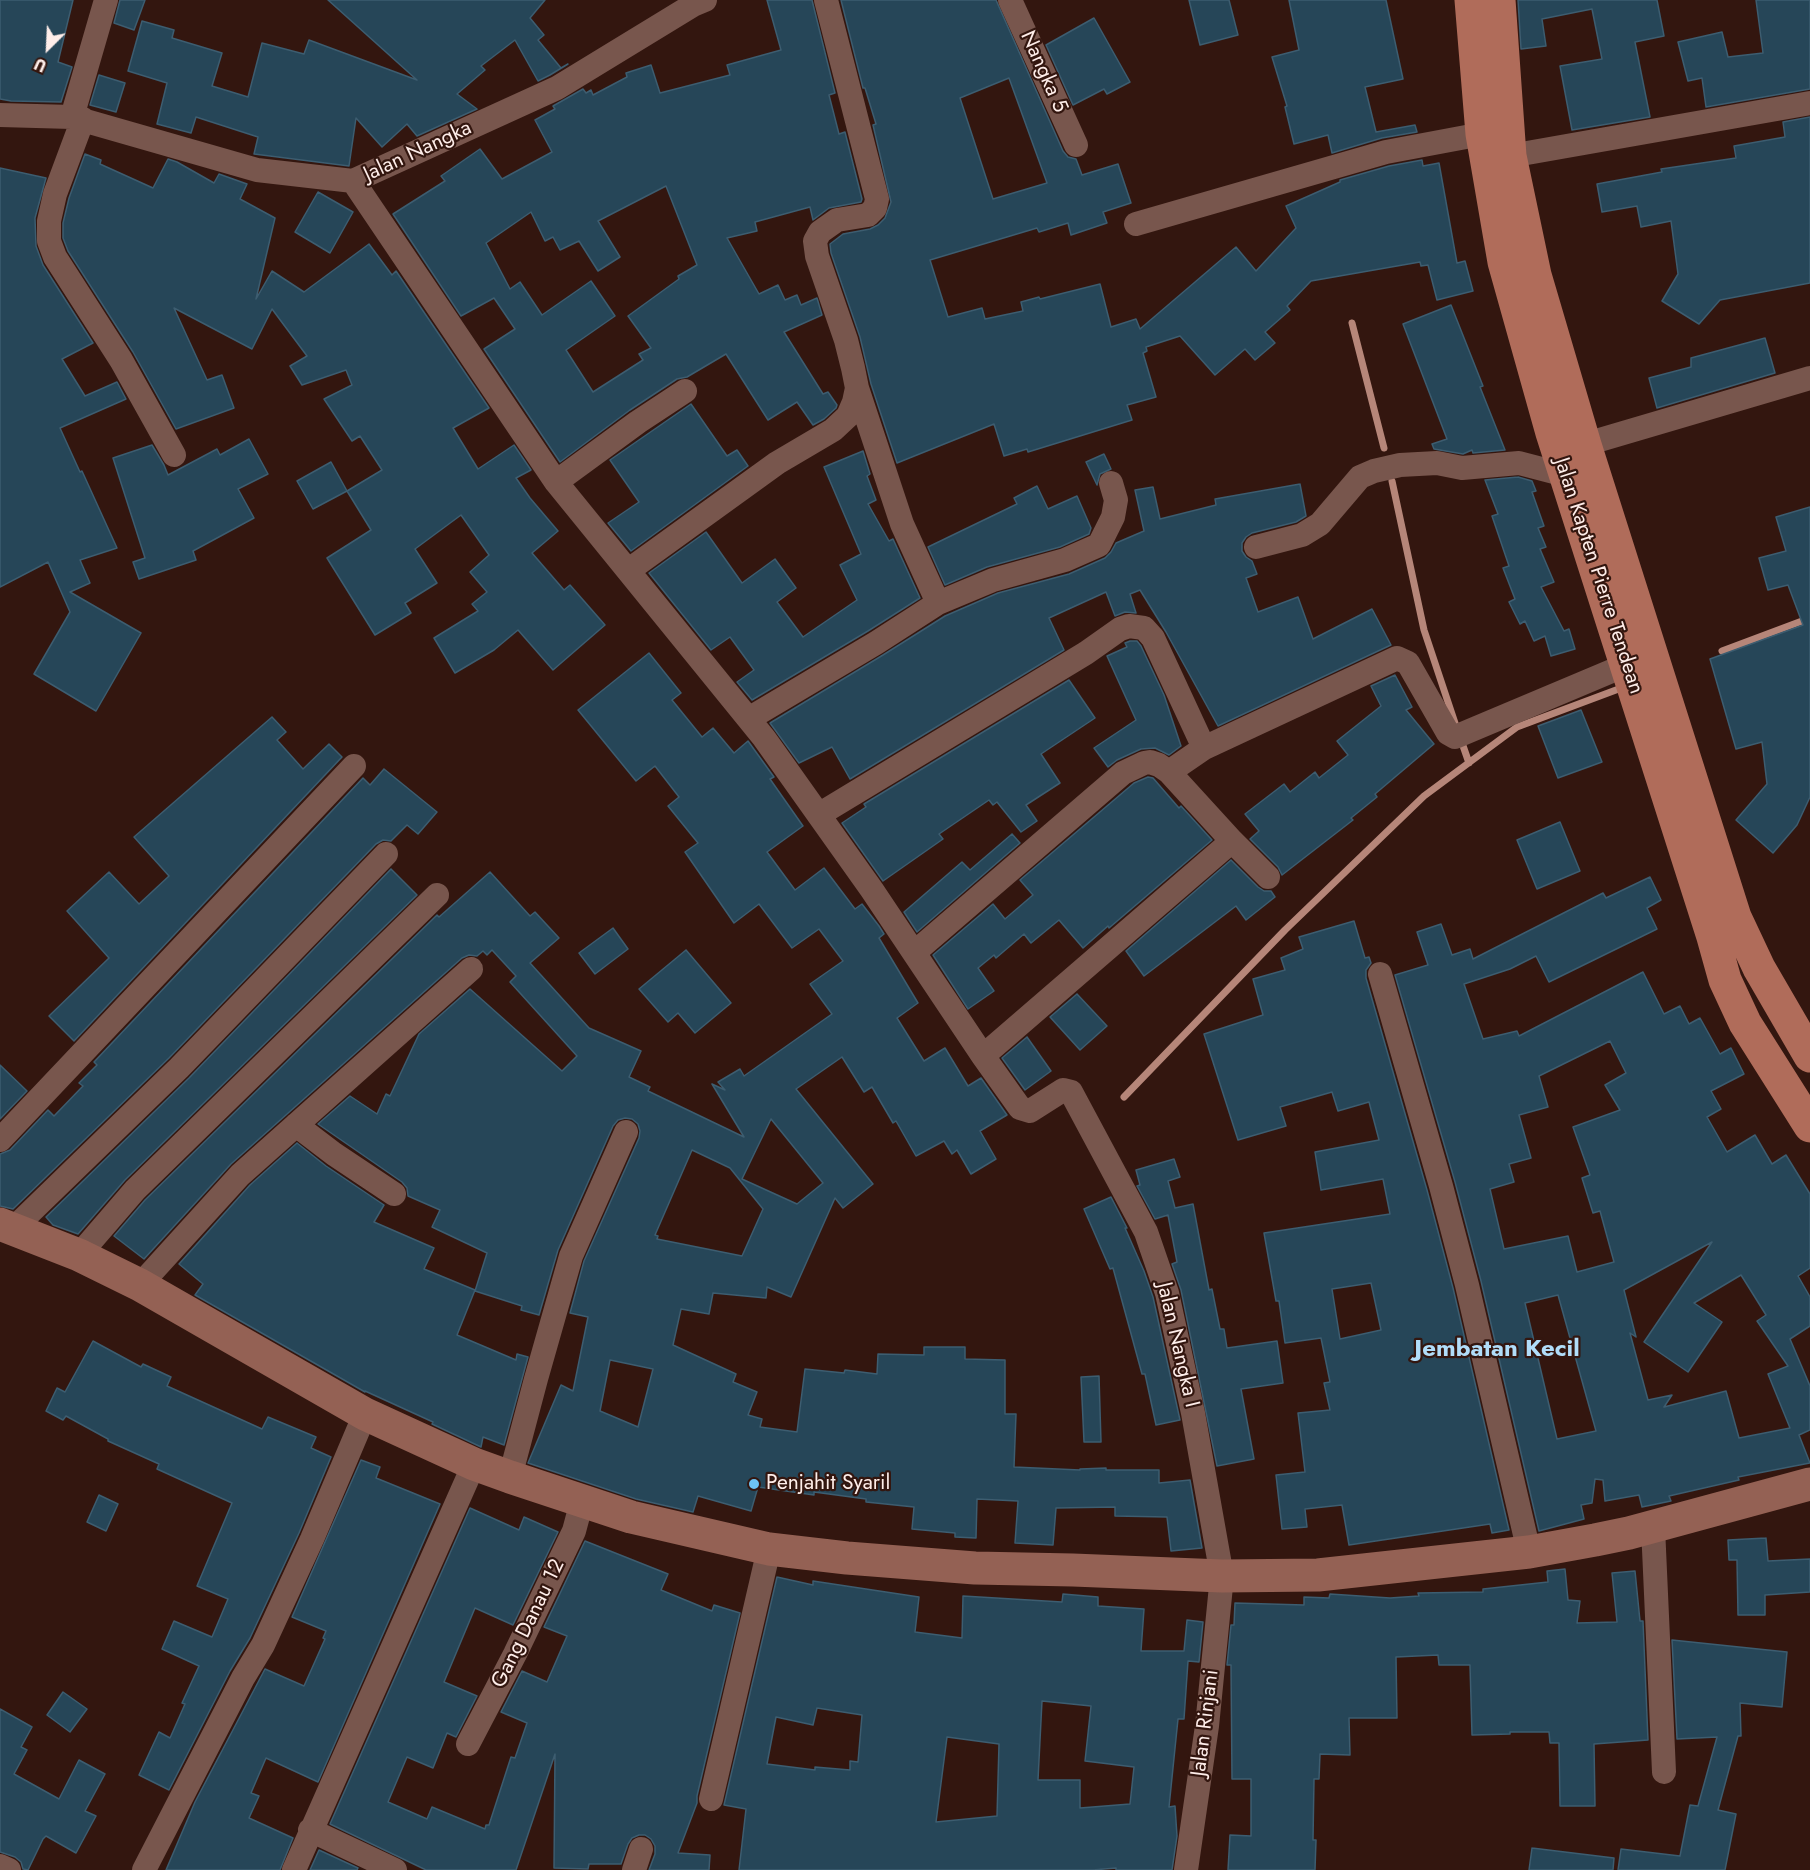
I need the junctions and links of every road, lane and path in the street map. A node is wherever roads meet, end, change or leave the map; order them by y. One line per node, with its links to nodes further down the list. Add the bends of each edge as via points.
1 (106, 0): 9 (street)
2 (705, 0): 13 (street, Jalan Nangka, via 557,88)
3 (826, 0): 16 (street, via 877,199 868,215 837,220 820,232 815,241)
4 (1011, 0): 11 (street, Nangka 5)
5 (1471, 0): 10 (main road, Jalan Kapten Pierre Tendean)
6 (1499, 0): 12 (main road, Jalan Kapten Pierre Tendean)
7 (1810, 103): 12 (street)
8 (0, 115): 9 (street, Jalan Nangka)
9 (78, 118): 13 (street, Jalan Nangka, via 257,170); 18 (street, via 49,221 49,241)
10 (1482, 134): 14 (street, via 1386,152); 19 (main road, Jalan Kapten Pierre Tendean, via 1504,262)
11 (1076, 145)
12 (1510, 156): 19 (main road, Jalan Kapten Pierre Tendean)
13 (353, 181): 20 (street)
14 (1136, 224)
15 (1810, 378): 19 (street)
16 (857, 388): 23 (street, via 848,416 833,430 777,463); 24 (street, via 902,524)
17 (685, 392): 20 (street)
18 (174, 455)
19 (1570, 457): 22 (street, via 1462,468 1437,463 1400,465 1374,471 1359,477 1320,524 1302,535); 25 (main road, Jalan Kapten Pierre Tendean); 39 (main road, Jalan Kapten Pierre Tendean, via 1735,917 1759,968)
20 (556, 482): 23 (street)
21 (1111, 483): 24 (street, via 1116,500 1113,517 1099,545 1065,561 993,580)
22 (1256, 547)
23 (628, 570): 26 (street)
24 (938, 603): 26 (street)
25 (1626, 665): 27 (street, via 1455,737 1448,733 1408,663 1397,658); 41 (main road, Jalan Kapten Pierre Tendean, via 1725,980 1745,1023)
26 (750, 718): 30 (street)
27 (1204, 748): 29 (street); 30 (street, via 1153,638 1144,628 1129,626)
28 (354, 766): 43 (street)
29 (1169, 772): 31 (street); 35 (street, via 1150,762 1123,773)
30 (820, 814): 35 (street)
31 (1232, 841): 33 (street); 38 (street)
32 (386, 854): 45 (street, via 179,1068)
33 (1268, 877)
34 (437, 895): 46 (street, via 135,1190)
35 (915, 952): 38 (street)
36 (471, 969): 40 (street)
37 (1380, 974): 55 (street, via 1467,1285)
38 (982, 1056): 56 (street, Jalan Nangka I, via 1023,1110 1030,1111 1066,1089 1071,1092 1146,1232 1167,1293)
39 (1810, 1056)
40 (296, 1125): 44 (street); 47 (street, via 240,1175)
41 (1810, 1126)
42 (626, 1132): 50 (street, via 572,1256)
43 (0, 1140)
44 (394, 1194)
45 (7, 1226): 46 (street)
46 (79, 1255): 47 (street)
47 (140, 1285): 48 (street)
48 (364, 1414): 49 (street); 63 (street, via 263,1645)
49 (474, 1464): 50 (street); 60 (street)
50 (510, 1478): 52 (street)
51 (1810, 1484): 53 (street)
52 (582, 1501): 54 (street, via 631,1517); 57 (street, Gang Danau 12, via 574,1531)
53 (1653, 1527): 55 (street); 58 (street)
54 (769, 1549): 56 (street, via 975,1568); 59 (street)
55 (1529, 1552): 56 (street, via 1318,1575)
56 (1222, 1576): 66 (street, Jalan Rinjani, via 1207,1726)
57 (468, 1744)
58 (1664, 1772)
59 (711, 1799)
60 (310, 1830): 64 (street); 65 (street)
61 (0, 1866): 62 (street)
62 (9, 1870)
63 (144, 1870)
64 (294, 1870)
65 (395, 1870)
66 (1186, 1870)

